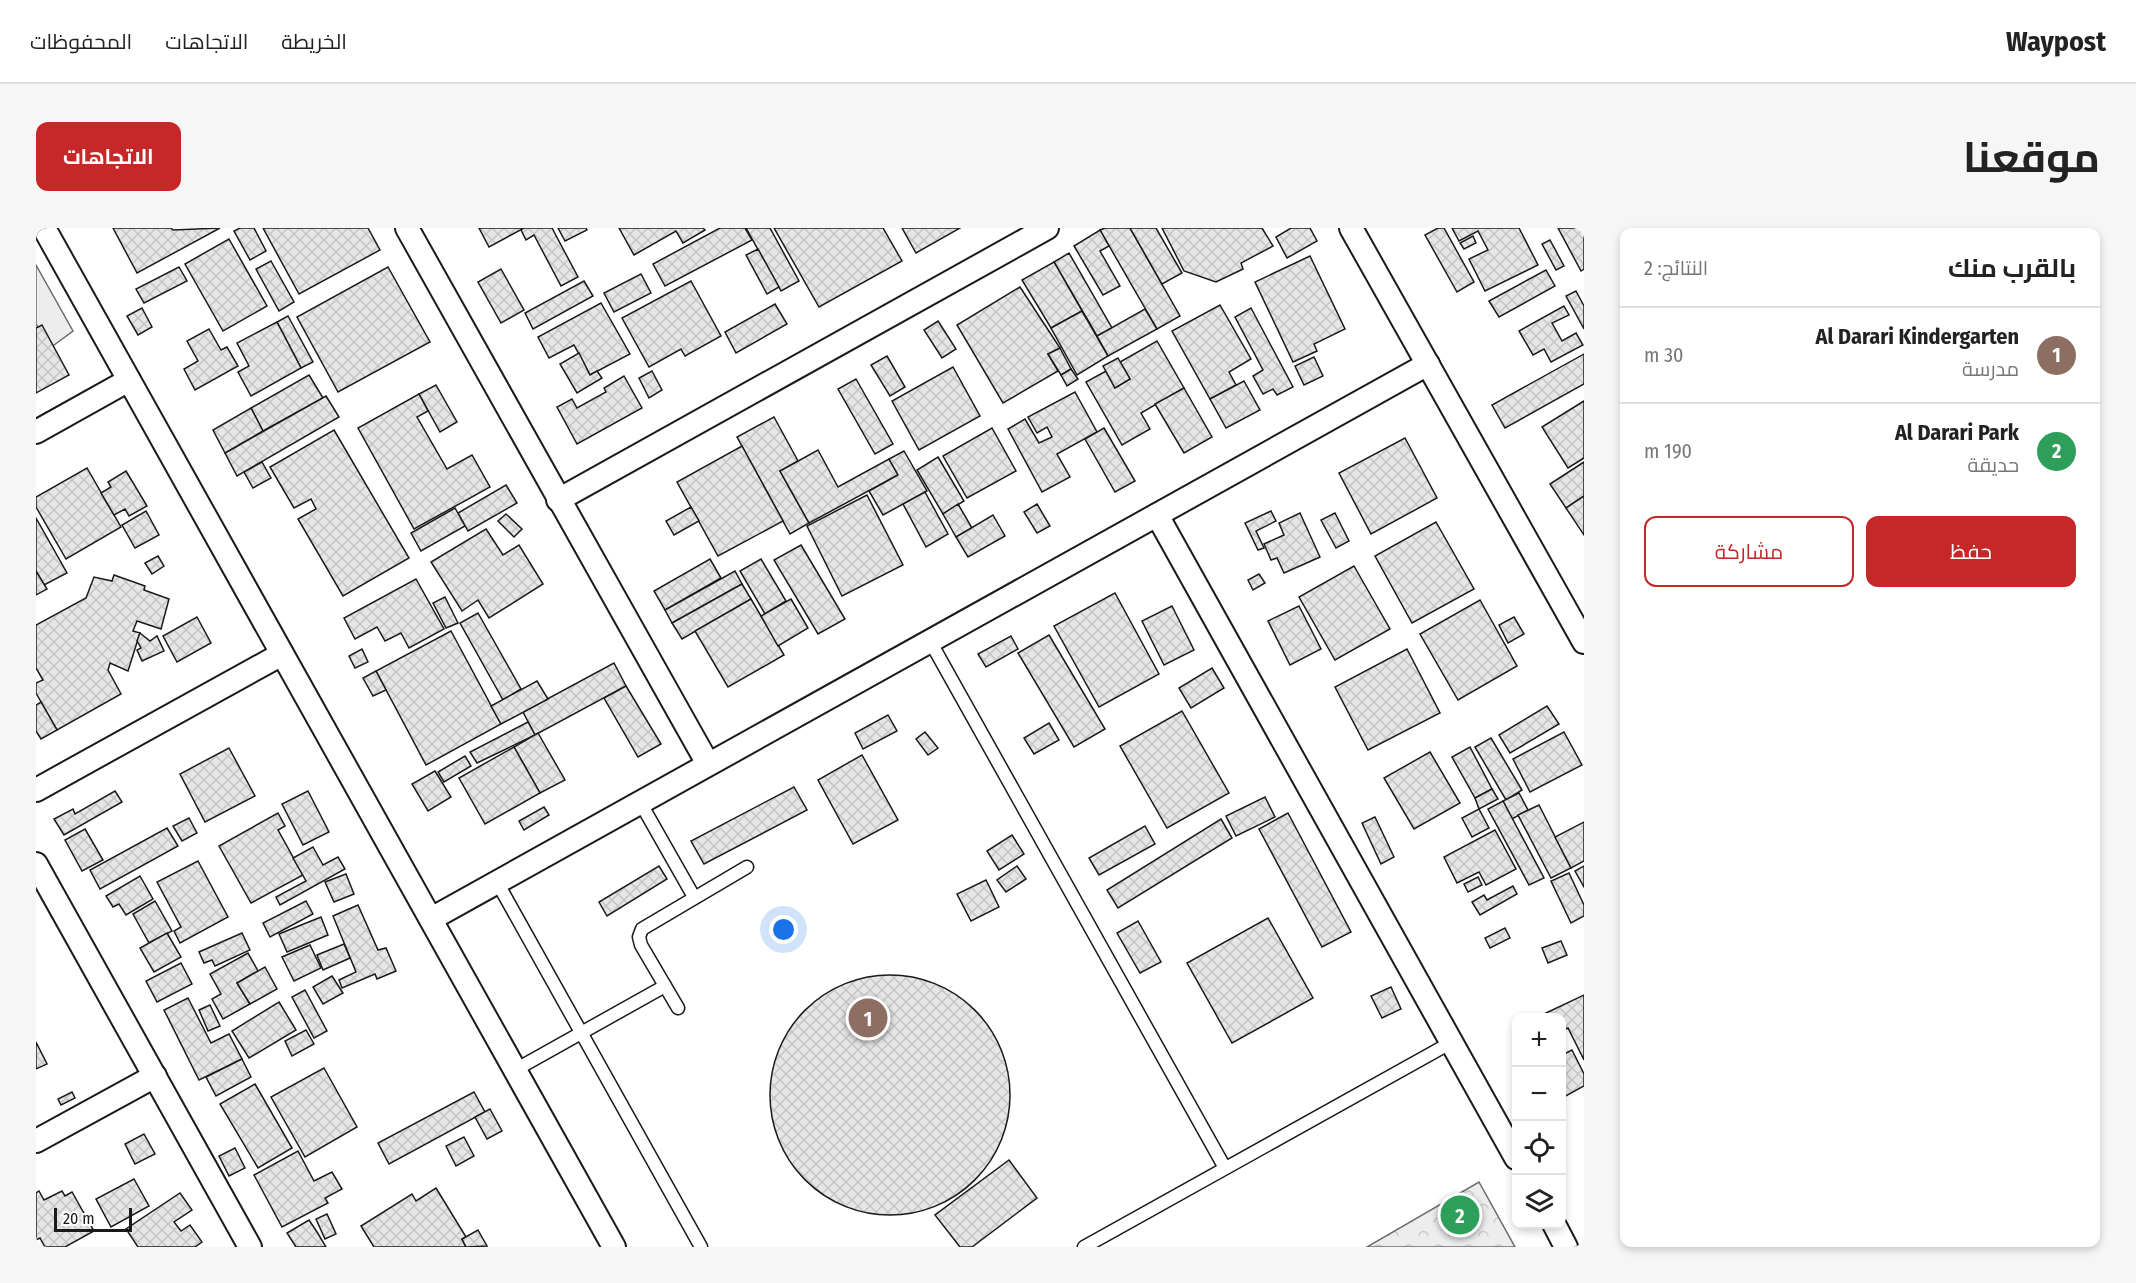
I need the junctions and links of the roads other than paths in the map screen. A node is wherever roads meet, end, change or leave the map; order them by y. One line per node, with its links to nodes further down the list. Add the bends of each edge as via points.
1 (44, 228): 6 (street)
2 (1047, 228): 8 (street)
3 (1351, 228): 5 (street)
4 (417, 231): 8 (street)
5 (1428, 364): 9 (street); 11 (street)
6 (129, 380): 7 (street); 12 (street)
7 (36, 432)
8 (558, 500): 13 (street)
9 (1157, 515): 10 (street); 24 (street)
10 (930, 641): 13 (street); 29 (lane)
11 (1584, 642)
12 (282, 654): 14 (street); 20 (street)
13 (708, 764): 15 (street)
14 (36, 790)
15 (640, 802): 18 (street); 19 (lane)
16 (36, 864): 26 (street)
17 (747, 867): 19 (lane)
18 (497, 882): 20 (street); 23 (lane)
19 (694, 897): 21 (lane, via 648,924 639,937)
20 (430, 919): 25 (street)
21 (665, 986): 22 (lane); 23 (lane)
22 (678, 1008)
23 (581, 1033): 25 (lane); 33 (lane)
24 (1452, 1042): 28 (street); 29 (lane)
25 (515, 1070): 32 (street)
26 (154, 1076): 27 (street); 31 (street)
27 (36, 1141)
28 (1512, 1151)
29 (1225, 1168): 34 (lane)
30 (1557, 1229): 35 (street)
31 (250, 1247)
32 (614, 1247)
33 (701, 1247)
34 (1084, 1247)
35 (1566, 1247)

